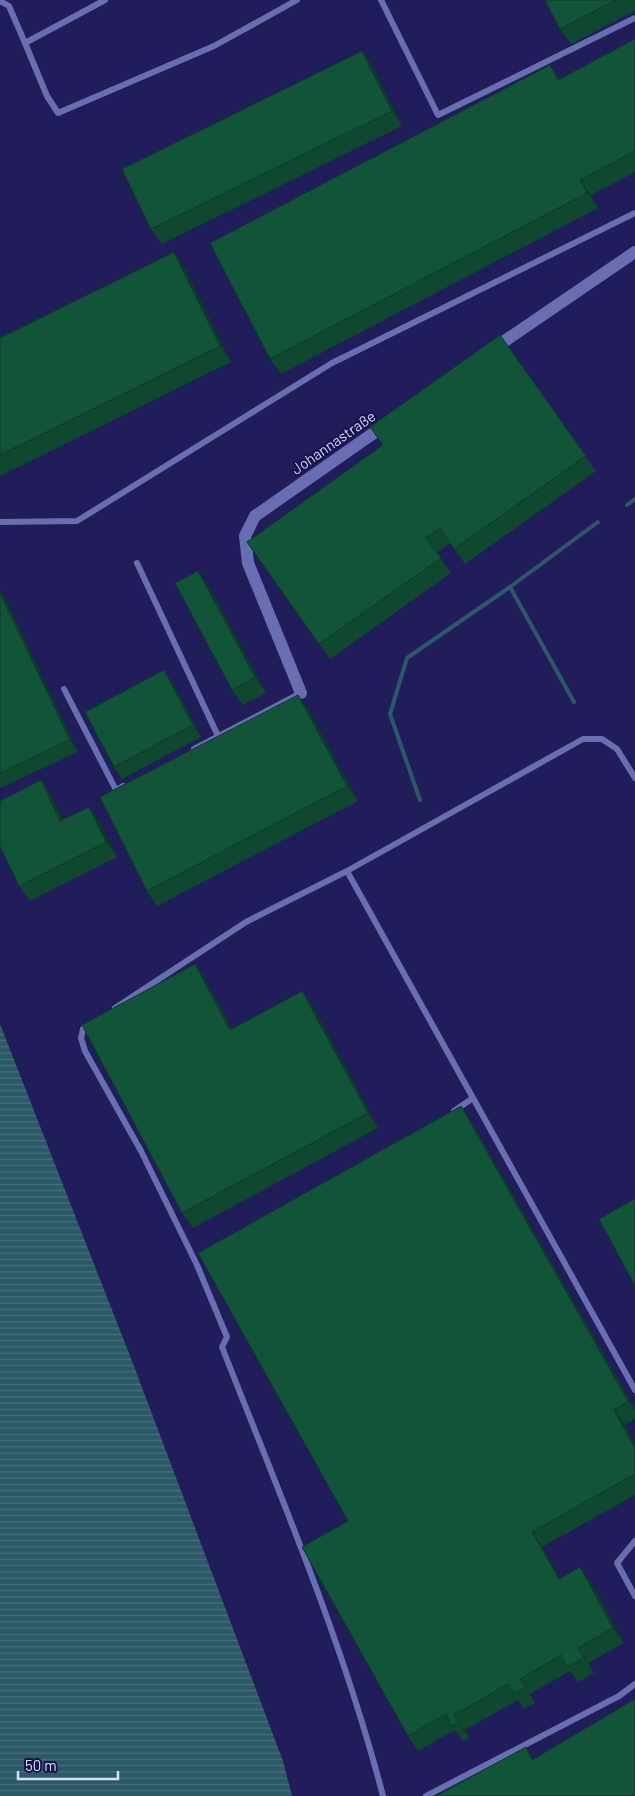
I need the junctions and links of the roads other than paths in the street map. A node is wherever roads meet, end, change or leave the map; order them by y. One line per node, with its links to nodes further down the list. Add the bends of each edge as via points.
1 (105, 0): 6 (lane)
2 (297, 0): 6 (lane, via 214,46 58,112)
3 (381, 0): 5 (lane, via 438,115)
4 (0, 1): 6 (lane, via 9,6)
5 (635, 18)
6 (25, 43)
7 (635, 213): 11 (lane, via 332,363 77,521)
8 (635, 252): 9 (street)
9 (482, 356)
10 (401, 413): 14 (street, Johannastraße, via 255,516 245,536 248,563)
11 (0, 522)
12 (137, 563): 15 (lane)
13 (64, 689): 18 (lane, via 116,790)
14 (301, 693): 15 (lane)
15 (218, 736): 16 (lane)
16 (184, 754)
17 (635, 778): 19 (lane, via 617,749 602,739 583,740)
18 (133, 781)
19 (347, 871): 20 (lane, via 246,922); 22 (lane)
20 (108, 1013)
21 (100, 1018): 28 (lane, via 83,1029 81,1038 85,1051 141,1151 197,1265 226,1337 222,1348 321,1599)
22 (474, 1098): 23 (lane); 24 (lane)
23 (450, 1114)
24 (635, 1390)
25 (635, 1541): 26 (lane, via 617,1563)
26 (635, 1596)
27 (635, 1684): 29 (lane, via 619,1696)
28 (383, 1796)
29 (426, 1796)

